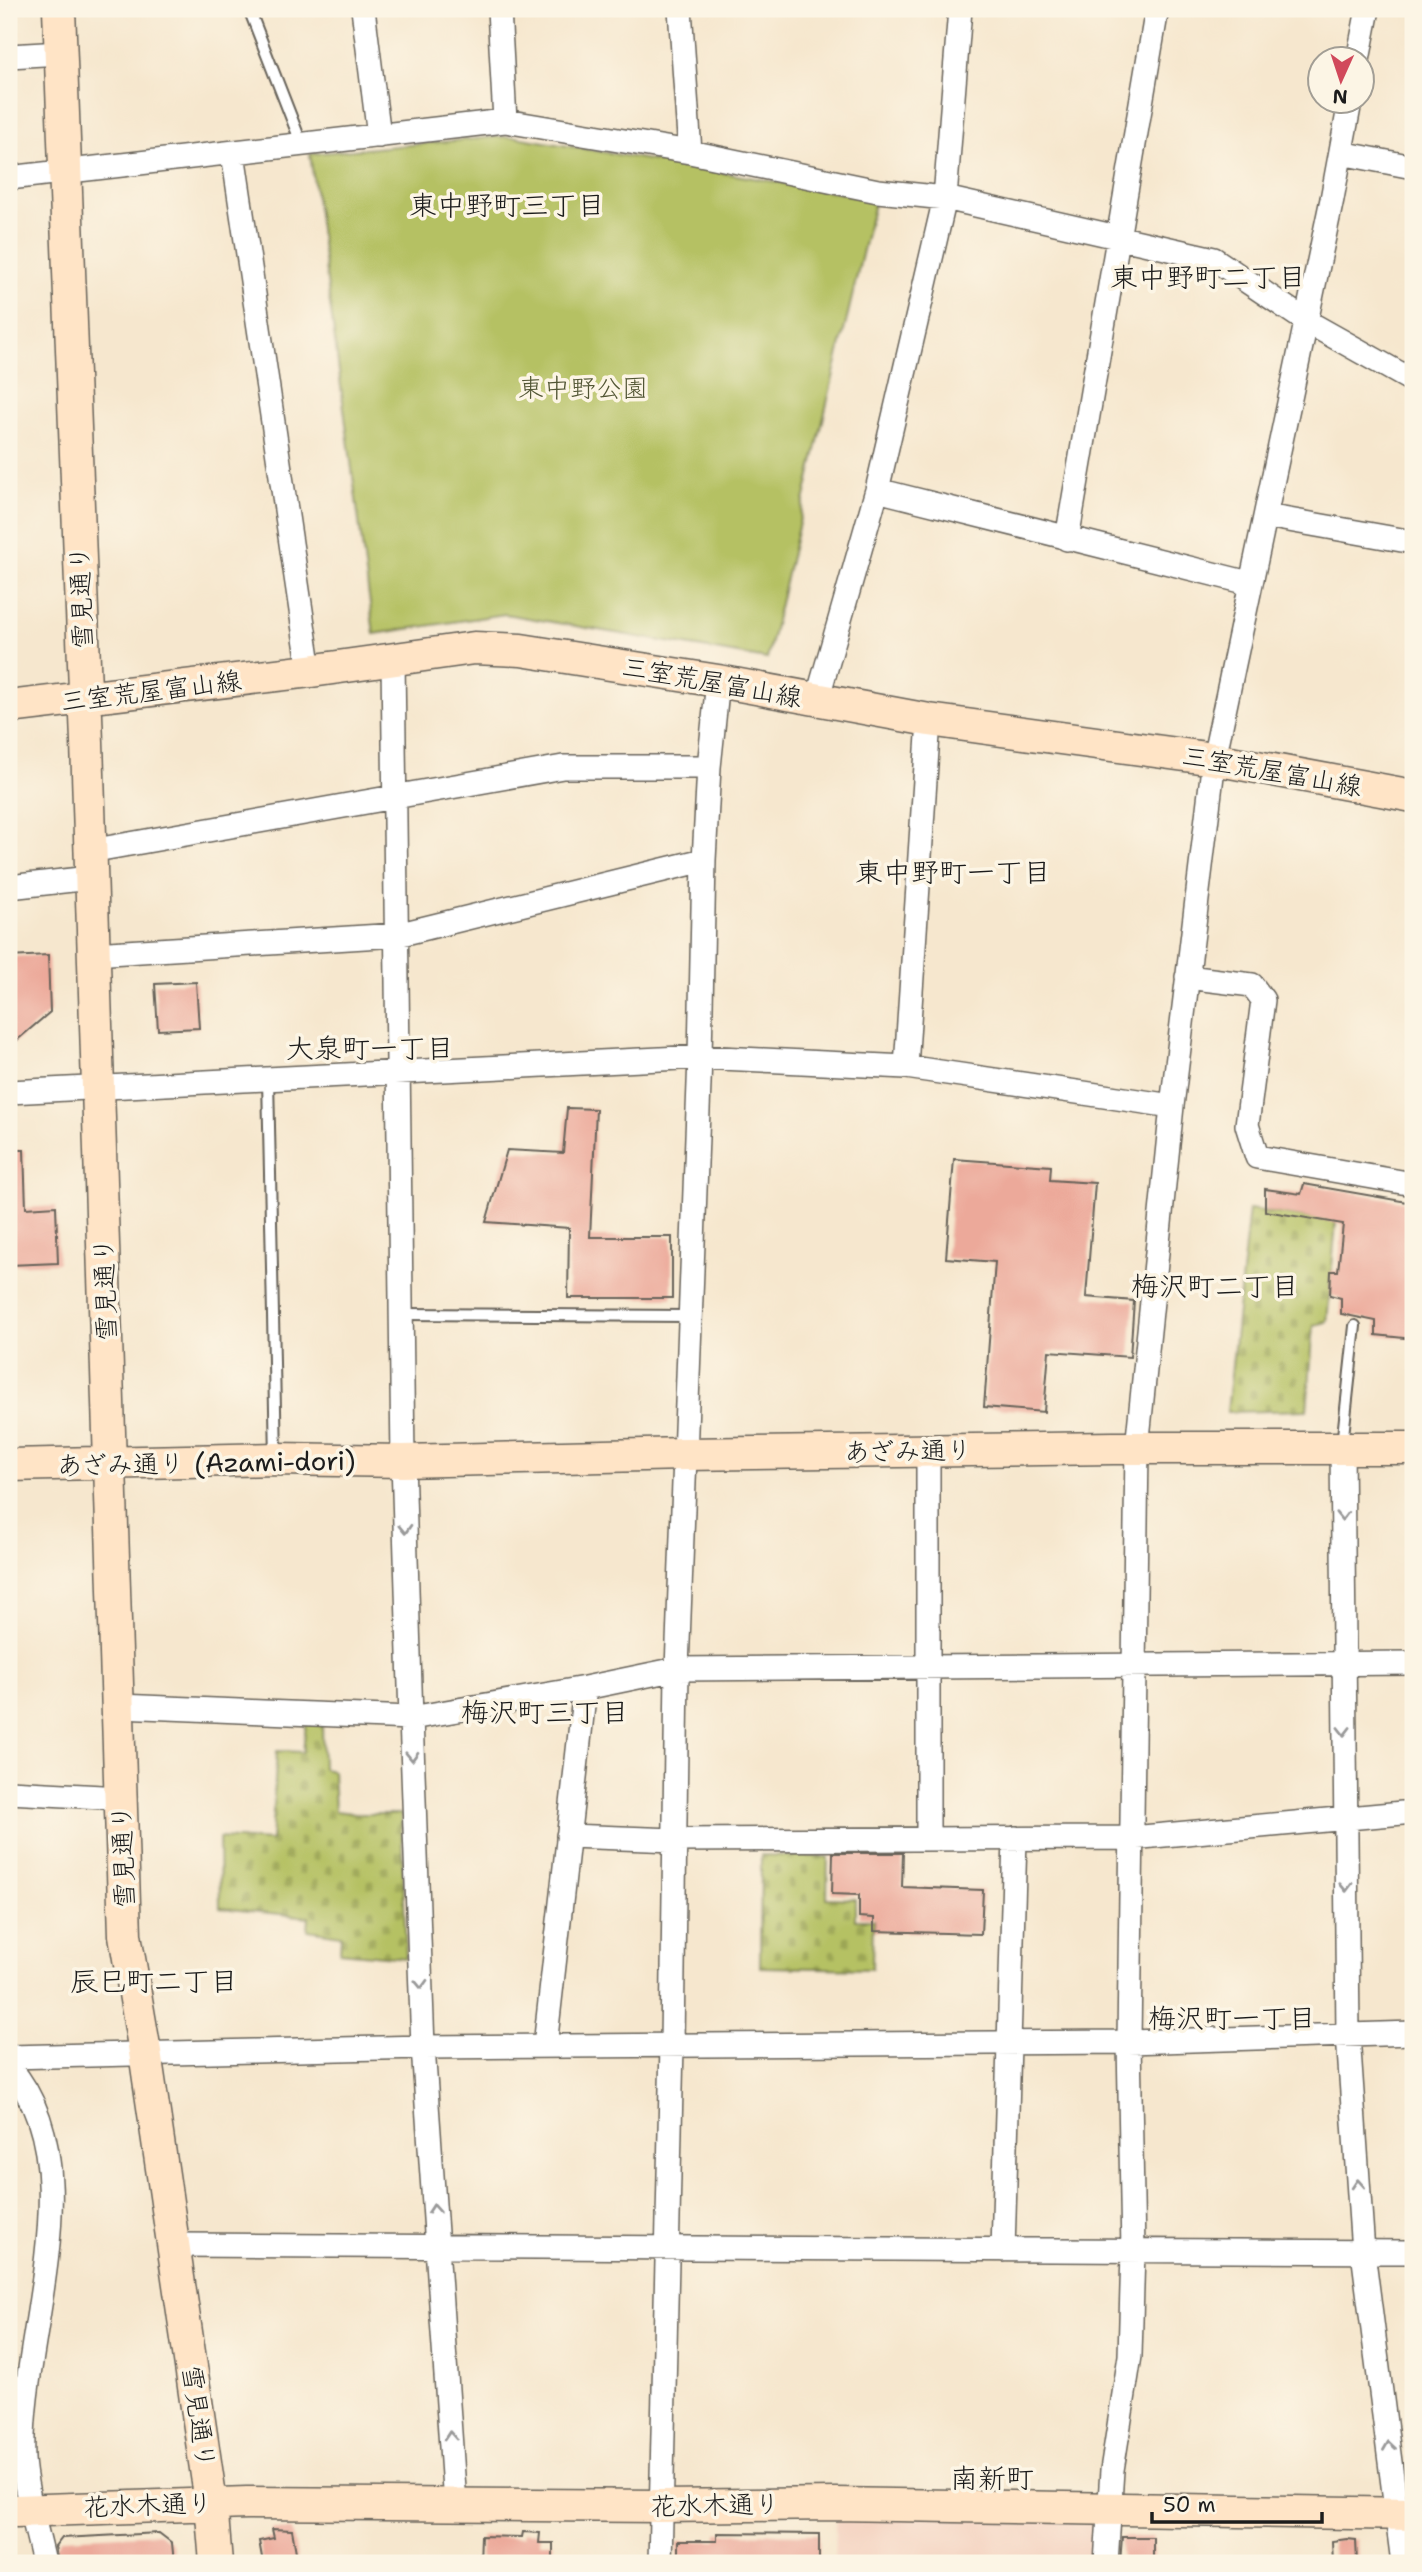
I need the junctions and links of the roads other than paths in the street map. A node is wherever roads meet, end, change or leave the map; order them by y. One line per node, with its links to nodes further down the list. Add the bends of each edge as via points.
1 (59, 9): 10 (street, 雪見通り)
2 (249, 9): 15 (lane)
3 (363, 9): 14 (street)
4 (499, 9): 13 (street)
5 (680, 9): 16 (street)
6 (960, 9): 22 (street)
7 (1157, 9): 23 (street)
8 (1368, 9): 9 (street)
9 (1361, 46)
10 (61, 53): 11 (street); 20 (street, 雪見通り)
11 (9, 55)
12 (1347, 116): 18 (street)
13 (505, 121): 14 (street); 16 (street)
14 (379, 136): 15 (street)
15 (302, 145): 17 (street)
16 (690, 152): 22 (street, via 878,191)
17 (233, 153): 20 (street); 32 (street)
18 (1340, 153): 19 (street); 24 (street)
19 (1413, 167)
20 (66, 173): 21 (street); 34 (street, 雪見通り)
21 (9, 178)
22 (946, 198): 23 (street); 26 (street)
23 (1119, 238): 24 (street, via 1214,258); 28 (street)
24 (1306, 321): 25 (street); 27 (street)
25 (1413, 381)
26 (877, 490): 28 (street); 35 (street)
27 (1266, 516): 29 (street); 30 (street)
28 (1067, 539): 30 (street)
29 (1413, 542)
30 (1249, 583): 38 (street)
31 (393, 660): 32 (street, 三室荒屋富山線); 33 (street, 三室荒屋富山線, via 474,648 521,650); 41 (street)
32 (310, 671): 34 (street, 三室荒屋富山線)
33 (718, 681): 35 (street, 三室荒屋富山線); 39 (street)
34 (85, 699): 36 (street, 三室荒屋富山線); 43 (street, 雪見通り)
35 (817, 700): 37 (street, 三室荒屋富山線)
36 (9, 707)
37 (929, 720): 38 (street, 三室荒屋富山線); 49 (street)
38 (1213, 759): 40 (street, 三室荒屋富山線); 47 (street)
39 (709, 767): 41 (street, via 563,767); 42 (street)
40 (1413, 796)
41 (395, 798): 43 (street); 45 (street)
42 (704, 860): 45 (street); 48 (street)
43 (90, 865): 44 (street); 46 (street, 雪見通り)
44 (9, 887)
45 (397, 935): 46 (street); 50 (street)
46 (93, 954): 52 (street, 雪見通り)
47 (1187, 977): 54 (street); 55 (street, via 1252,985 1263,1000 1248,1125 1257,1157)
48 (700, 1057): 49 (street); 50 (street); 57 (street)
49 (906, 1068): 54 (street)
50 (398, 1072): 51 (street); 56 (street)
51 (268, 1079): 52 (street); 64 (lane)
52 (97, 1088): 53 (street); 66 (street, 雪見通り)
53 (9, 1092)
54 (1172, 1106): 59 (street)
55 (1413, 1184)
56 (401, 1314): 57 (lane); 65 (street)
57 (690, 1316): 63 (street)
58 (1354, 1326): 60 (lane)
59 (1137, 1448): 60 (street, あざみ通り); 62 (street, あざみ通り); 70 (street)
60 (1342, 1448): 61 (street, あざみ通り); 68 (street, one-way to 68)
61 (1413, 1448)
62 (928, 1451): 63 (street, あざみ通り); 71 (street)
63 (685, 1454): 65 (street, あざみ通り); 72 (street)
64 (276, 1460): 65 (street, あざみ通り (Azami-dori)); 66 (street, あざみ通り (Azami-dori))
65 (403, 1461): 75 (street, one-way to 75)
66 (111, 1464): 67 (street, あざみ通り (Azami-dori)); 74 (street, 雪見通り)
67 (9, 1465)
68 (1344, 1663): 69 (street); 70 (street); 79 (street, one-way to 79)
69 (1413, 1663)
70 (1135, 1664): 71 (street); 82 (street)
71 (929, 1668): 72 (street); 83 (street)
72 (677, 1669): 73 (street); 84 (street)
73 (584, 1688): 75 (street); 80 (street)
74 (119, 1706): 75 (street); 77 (street, 雪見通り)
75 (411, 1718): 91 (street, one-way to 91)
76 (9, 1792): 77 (street)
77 (121, 1798): 92 (street, 雪見通り, via 125,1935)
78 (1413, 1812): 79 (street)
79 (1345, 1818): 82 (street); 86 (street, one-way to 86)
80 (568, 1836): 84 (street); 90 (street)
81 (1015, 1838): 82 (street); 83 (street); 88 (street)
82 (1132, 1838): 87 (street)
83 (928, 1839): 84 (street)
84 (675, 1840): 89 (street)
85 (1413, 2033): 86 (street)
86 (1348, 2035): 87 (street); 100 (street, one-way to 86)
87 (1129, 2042): 88 (street); 99 (street)
88 (1009, 2043): 89 (street); 98 (street)
89 (673, 2045): 90 (street); 97 (street)
90 (545, 2046): 91 (street)
91 (423, 2047): 92 (street); 96 (street, one-way to 91)
92 (145, 2052): 93 (street); 95 (street, 雪見通り)
93 (9, 2057)
94 (9, 2067): 106 (street, via 21,2080 39,2120 50,2176 46,2274 32,2343)
95 (174, 2245): 96 (street); 102 (street, 雪見通り)
96 (436, 2246): 97 (street); 103 (street, one-way to 96)
97 (667, 2248): 98 (street); 104 (street)
98 (1003, 2250): 99 (street)
99 (1133, 2251): 100 (street); 105 (street, via 1130,2356)
100 (1363, 2252): 101 (street); 107 (street, one-way to 100)
101 (1413, 2252)
102 (211, 2503): 103 (street, 花水木通り); 106 (street, 花水木通り); 109 (street, 雪見通り)
103 (455, 2504): 104 (street, 花水木通り)
104 (661, 2506): 105 (street, 花水木通り); 110 (street)
105 (1110, 2508): 107 (street, 花水木通り); 111 (street)
106 (19, 2511): 108 (street)
107 (1405, 2514): 112 (street)
108 (44, 2563)
109 (216, 2563)
110 (660, 2563)
111 (1106, 2563)
112 (1403, 2563)

